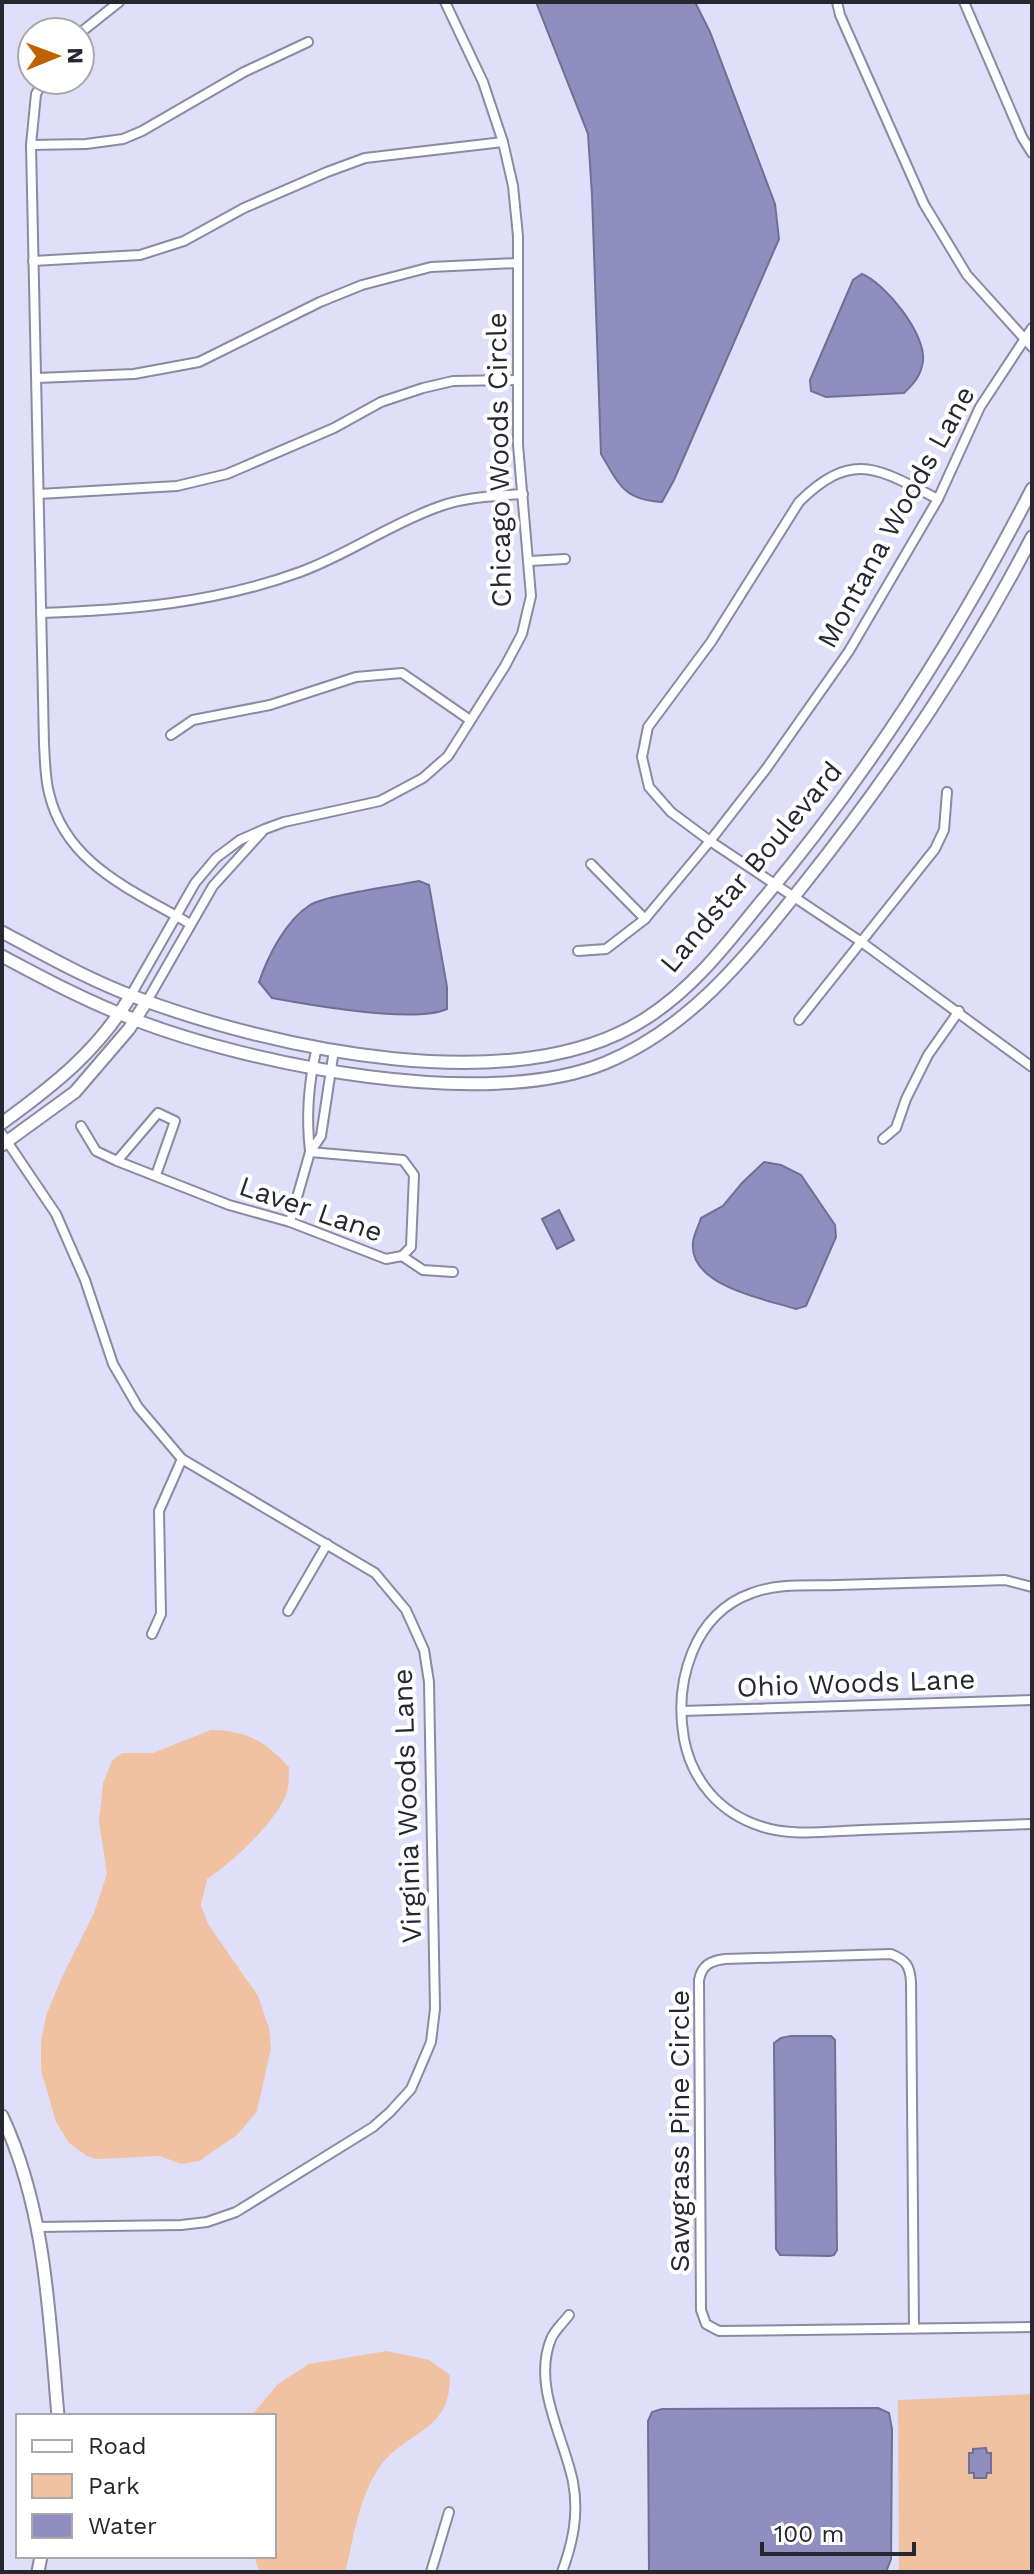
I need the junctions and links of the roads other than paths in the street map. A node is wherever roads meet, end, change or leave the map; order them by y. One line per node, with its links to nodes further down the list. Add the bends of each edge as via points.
1 (119, 2): 5 (street)
2 (445, 2): 8 (street, Chicago Woods Circle, via 483,82)
3 (837, 2): 14 (street, via 924,204 967,275)
4 (964, 2): 10 (street)
5 (96, 20)
6 (308, 42): 9 (street, via 123,139)
7 (36, 96): 9 (street)
8 (503, 142): 11 (street, via 365,158 244,208 184,241 140,255); 12 (street, Chicago Woods Circle, via 513,186)
9 (31, 145): 11 (street)
10 (1032, 153)
11 (33, 261): 15 (street)
12 (518, 263): 15 (street, via 431,267 362,285 199,362 134,374); 16 (street, Chicago Woods Circle)
13 (1032, 328): 14 (street, Montana Woods Lane)
14 (1028, 344): 20 (street, Montana Woods Lane, via 980,407)
15 (37, 378): 18 (street)
16 (518, 380): 18 (street, via 453,381 423,388 381,402 227,474 177,486); 19 (street, Chicago Woods Circle)
17 (1032, 489): 31 (street, Landstar Boulevard, via 936,661 886,738)
18 (39, 494): 24 (street)
19 (523, 494): 23 (street, Chicago Woods Circle); 24 (street, via 440,506 303,571 242,591 128,610)
20 (938, 499): 29 (street, Montana Woods Lane, via 849,651); 29 (street, via 871,468 838,472 817,484 799,502 711,642 648,727 642,757 649,787 671,812)
21 (1032, 537): 32 (street, Landstar Boulevard, via 952,678 844,834)
22 (565, 559): 23 (street)
23 (530, 561): 25 (street, Chicago Woods Circle, via 531,596 522,634)
24 (41, 613): 33 (street, via 49,794 67,839 111,880)
25 (470, 720): 26 (street, via 402,673 356,677 270,705 193,720); 28 (street, Chicago Woods Circle, via 448,756 402,790 338,813)
26 (171, 735)
27 (947, 792): 37 (street, via 944,830 935,849)
28 (265, 829): 33 (street, Chicago Woods Circle, via 216,858 195,883); 35 (street, via 221,875)
29 (710, 841): 31 (street); 34 (street, Montana Woods Lane)
30 (591, 864): 34 (street)
31 (774, 886): 32 (street); 47 (street, Landstar Boulevard, via 696,980 647,1019 598,1042 542,1057 493,1061)
32 (792, 898): 37 (street); 50 (street, Landstar Boulevard, via 706,998 660,1035 604,1064 540,1080 494,1083)
33 (178, 917): 35 (street); 40 (street, Chicago Woods Circle)
34 (645, 919): 38 (street, Montana Woods Lane, via 606,949)
35 (190, 924): 41 (street)
36 (2, 932): 40 (street, Landstar Boulevard)
37 (860, 941): 42 (street); 45 (street)
38 (578, 951)
39 (2, 956): 43 (street, Landstar Boulevard)
40 (131, 995): 41 (street, Landstar Boulevard); 43 (street)
41 (147, 1001): 44 (street); 46 (street, Landstar Boulevard, via 226,1027)
42 (959, 1011): 48 (street); 53 (street, via 928,1055 896,1128)
43 (120, 1014): 44 (street, Landstar Boulevard); 51 (street, via 78,1065)
44 (135, 1020): 49 (street, Landstar Boulevard); 54 (street, via 75,1092)
45 (799, 1020)
46 (317, 1047): 47 (street, Landstar Boulevard); 49 (street)
47 (334, 1050): 50 (street)
48 (1032, 1067)
49 (312, 1069): 50 (street, Landstar Boulevard); 55 (street)
50 (330, 1071): 55 (street, via 321,1136)
51 (2, 1123)
52 (81, 1126): 56 (street, Laver Lane, via 96,1151)
53 (883, 1139)
54 (4, 1140): 61 (street, Virginia Woods Lane, via 56,1214 113,1364 138,1407)
55 (310, 1152): 58 (street); 59 (street, Laver Lane, via 403,1160 414,1175 411,1247)
56 (117, 1161): 57 (street, Laver Lane); 57 (street, via 158,1113 175,1121)
57 (156, 1175): 58 (street, Laver Lane, via 229,1205)
58 (290, 1222): 59 (street, Laver Lane, via 386,1259)
59 (402, 1256): 60 (street, via 423,1270)
60 (453, 1272)
61 (182, 1459): 62 (street, Virginia Woods Lane); 65 (street, via 159,1511 161,1614)
62 (327, 1544): 64 (street); 70 (street, Virginia Woods Lane, via 375,1573 406,1610 424,1650 429,1682 435,2009 431,2042 420,2068 411,2089 373,2127 236,2212 181,2225)
63 (1032, 1587): 67 (street, via 1005,1580 753,1592 714,1619 695,1643 684,1678)
64 (288, 1611)
65 (152, 1634)
66 (1032, 1700): 67 (street, Ohio Woods Lane)
67 (682, 1711): 68 (street, via 689,1758 701,1782 729,1812 761,1827 815,1831)
68 (1032, 1824)
69 (2, 2116): 70 (street, via 27,2180)
70 (38, 2227): 74 (street)
71 (569, 2315): 77 (street, via 551,2337 545,2361 546,2388 576,2512 573,2543)
72 (1032, 2327): 73 (street, Sawgrass Pine Circle)
73 (914, 2329): 73 (street, Sawgrass Pine Circle, via 719,2331 706,2324 701,2310 699,1980 710,1962 891,1954 909,1966)
74 (58, 2414)
75 (449, 2512): 76 (street)
76 (431, 2572)
77 (562, 2572)

